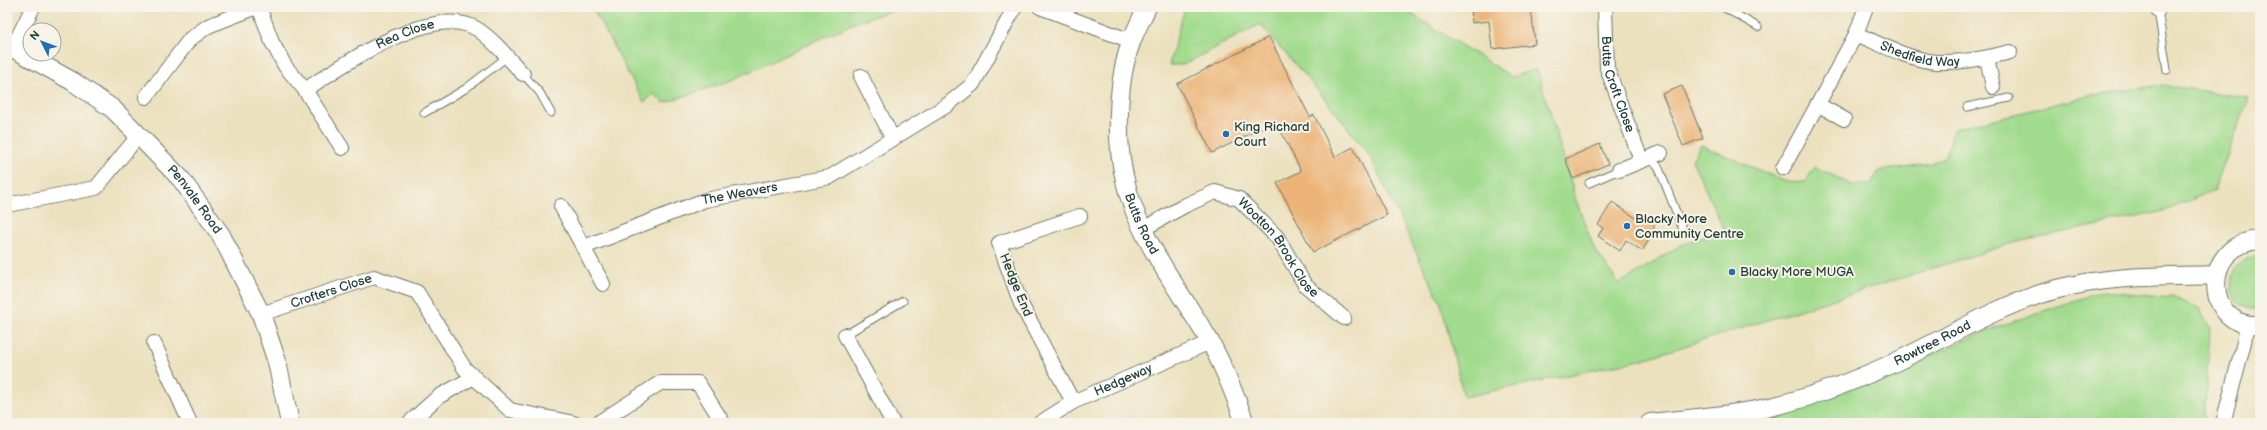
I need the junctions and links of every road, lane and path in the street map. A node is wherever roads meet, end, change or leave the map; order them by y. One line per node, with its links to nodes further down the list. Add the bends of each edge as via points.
1 (33, 7): 13 (street)
2 (258, 7): 21 (street, via 285,66); 22 (street, via 208,26 190,39)
3 (1015, 7): 31 (street, The Weavers, via 974,84 946,106)
4 (1040, 7): 12 (street)
5 (1147, 7): 12 (street, Butts Road)
6 (1605, 7): 34 (street, Butts Croft Close, via 1607,68)
7 (1723, 7): 10 (lane)
8 (1866, 7): 11 (street)
9 (2157, 8): 17 (lane)
10 (1758, 27)
11 (1856, 34): 16 (street, Shedfield Way, via 1906,55 1937,62); 25 (street)
12 (1131, 41): 41 (street, Butts Road, via 1120,93 1118,135 1125,181)
13 (10, 46): 30 (street, Penvale Road, via 72,81 107,105)
14 (2010, 52): 16 (street, Shedfield Way)
15 (506, 57): 18 (street, Rea Close); 21 (street, Rea Close, via 477,29 458,21 432,24 354,57); 27 (lane, via 465,89)
16 (1987, 58): 20 (street)
17 (2167, 70)
18 (523, 74): 28 (lane, via 540,93)
19 (861, 76): 31 (street)
20 (1993, 87): 24 (lane)
21 (305, 90): 32 (street)
22 (146, 97)
23 (2009, 98): 24 (lane)
24 (1996, 101): 26 (lane)
25 (1817, 104): 29 (street); 35 (street)
26 (1967, 107)
27 (424, 113)
28 (551, 113)
29 (1844, 119)
30 (139, 135): 38 (street, via 96,188); 48 (street, Penvale Road, via 181,179 221,235)
31 (893, 139): 44 (street, The Weavers, via 830,177 705,200)
32 (342, 148)
33 (1661, 153): 34 (street)
34 (1644, 159): 36 (street); 42 (lane, via 1658,166)
35 (1783, 168)
36 (1619, 170): 37 (lane)
37 (1589, 184)
38 (7, 205)
39 (561, 206): 44 (street)
40 (1080, 216): 55 (street, Hedge End, via 999,243 1021,304)
41 (1143, 229): 49 (street, Wootton Brook Close, via 1186,204 1215,192 1239,199 1277,237 1305,285); 52 (street, Butts Road)
42 (1684, 232)
43 (2260, 240): 45 (street, via 2238,245 2227,253 2218,266)
44 (584, 247): 46 (street)
45 (2216, 275): 50 (street, via 2216,293 2223,308 2232,317); 65 (street, Rowtree Road, via 2114,278 2054,290 1997,310 1890,364 1837,386 1763,408 1729,415)
46 (603, 284)
47 (903, 301): 51 (lane)
48 (261, 314): 54 (street, Crofters Close, via 374,277 417,292 465,369); 57 (street, Penvale Road, via 277,362)
49 (1344, 318)
50 (2253, 325): 66 (street, via 2244,342)
51 (844, 335): 62 (street)
52 (1210, 342): 55 (street, Hedgeway); 64 (street, Butts Road, via 1234,392)
53 (154, 343): 56 (street)
54 (474, 377): 58 (street, via 438,397); 59 (street, Crofters Close, via 510,410)
55 (1073, 402): 63 (street, Hedgeway)
56 (190, 423)
57 (290, 423)
58 (410, 423)
59 (574, 423)
60 (598, 423): 61 (street, via 660,383 698,383)
61 (723, 423)
62 (893, 423)
63 (1040, 423)
64 (1245, 423)
65 (1650, 423)
66 (2223, 423)

